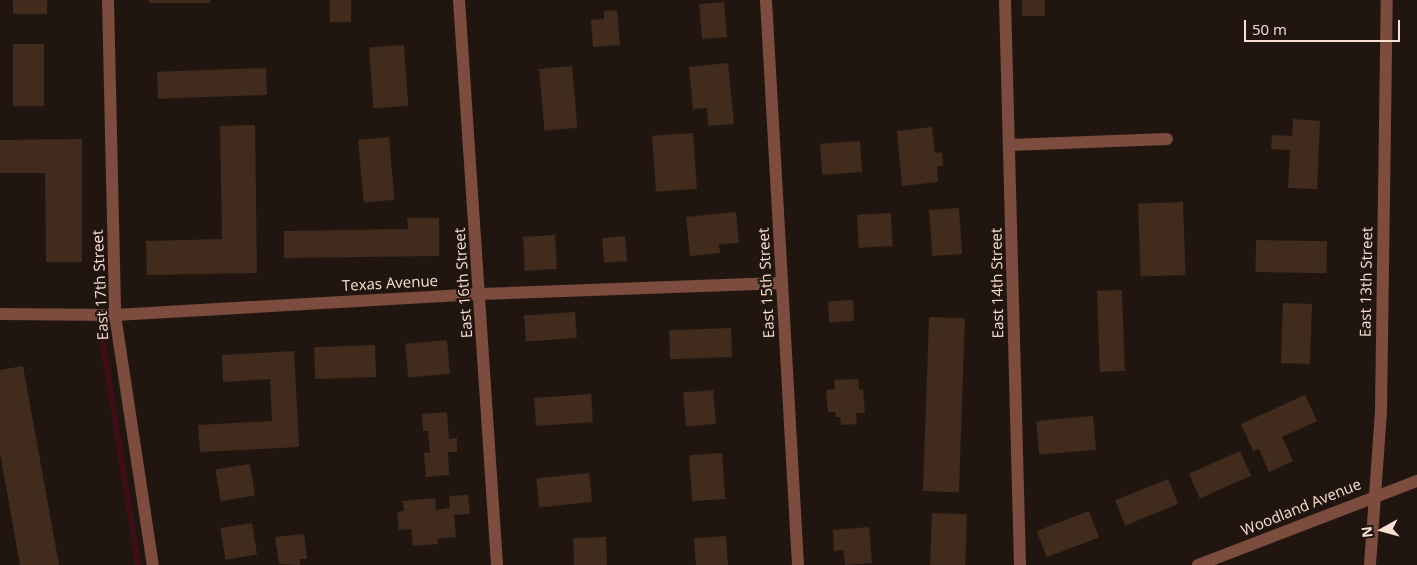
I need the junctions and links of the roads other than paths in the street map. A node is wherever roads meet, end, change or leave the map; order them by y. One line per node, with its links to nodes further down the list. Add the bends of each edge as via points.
1 (108, 0): 11 (street, East 17th Street)
2 (459, 0): 9 (street, East 16th Street)
3 (766, 0): 8 (street, East 15th Street)
4 (1006, 0): 7 (street, East 14th Street)
5 (1387, 0): 13 (street, East 13th Street, via 1381,400)
6 (1167, 139): 7 (street)
7 (1009, 145): 17 (street, East 14th Street)
8 (782, 284): 9 (street, Texas Avenue); 16 (street, East 15th Street)
9 (481, 294): 11 (street, Texas Avenue); 15 (street, East 16th Street)
10 (0, 314): 11 (street, Texas Avenue)
11 (115, 315): 14 (street, East 17th Street)
12 (1417, 481): 13 (street, Woodland Avenue)
13 (1375, 495): 18 (street, Woodland Avenue); 19 (street, East 13th Street)
14 (153, 565)
15 (496, 565)
16 (798, 565)
17 (1020, 565)
18 (1198, 565)
19 (1370, 565)

